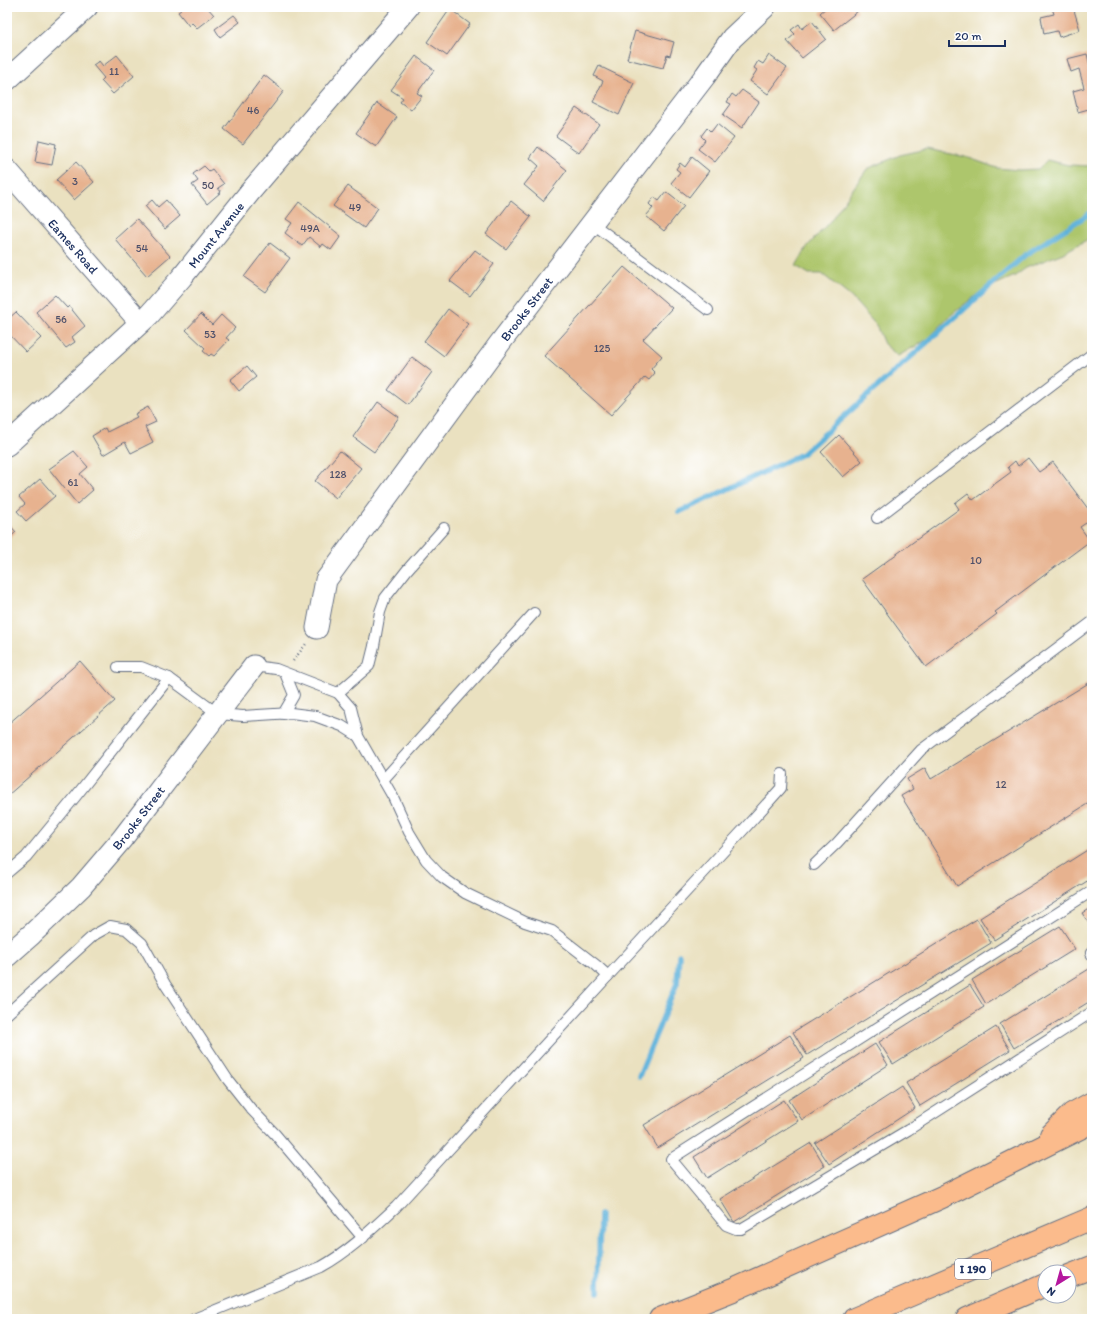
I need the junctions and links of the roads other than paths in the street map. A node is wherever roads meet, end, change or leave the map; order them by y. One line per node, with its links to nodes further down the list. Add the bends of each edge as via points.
1 (87, 7): 4 (street)
2 (408, 7): 8 (street, Mount Avenue, via 250,192 182,277)
3 (765, 7): 6 (street, Brooks Street, via 732,38)
4 (7, 80)
5 (7, 170): 8 (street, Eames Road)
6 (592, 223): 7 (lane); 15 (street, Brooks Street, via 500,343 326,580)
7 (708, 310)
8 (140, 322): 10 (street, Mount Avenue)
9 (1092, 354): 11 (lane)
10 (7, 445)
11 (877, 518)
12 (444, 528): 20 (lane, via 385,598 369,666)
13 (534, 613): 25 (lane)
14 (1092, 622): 26 (lane, via 921,750)
15 (317, 628)
16 (254, 666): 18 (lane); 21 (street, Brooks Street)
17 (118, 667): 19 (lane, via 141,667)
18 (285, 673): 20 (lane); 22 (lane, via 294,695)
19 (169, 678): 21 (lane); 27 (lane, via 26,857)
20 (338, 693): 23 (lane, via 351,708)
21 (218, 714): 22 (lane); 31 (street, Brooks Street, via 90,877)
22 (283, 714): 23 (lane, via 315,716 342,726)
23 (358, 736): 25 (lane)
24 (782, 774): 32 (lane, via 780,788)
25 (383, 780): 32 (lane, via 426,860 442,877 465,893 525,922 552,931)
26 (814, 865)
27 (7, 873)
28 (1092, 891): 33 (lane, via 671,1159 726,1225 741,1228 908,1130)
29 (1092, 952): 30 (lane)
30 (1092, 955)
31 (7, 956)
32 (608, 976): 39 (lane, via 396,1206)
33 (1092, 1012)
34 (7, 1014): 39 (lane, via 94,935 110,926 126,929 142,943 165,984 228,1080)
35 (1092, 1103): 37 (highway, via 1072,1114)
36 (1092, 1122): 37 (highway)
37 (1035, 1151): 43 (highway, via 942,1197)
38 (1092, 1218): 47 (highway, I 190)
39 (363, 1238): 44 (lane, via 340,1256 320,1267)
40 (1092, 1267): 41 (highway)
41 (1077, 1273)
42 (1037, 1288): 48 (highway)
43 (733, 1290): 45 (highway); 46 (highway)
44 (194, 1319)
45 (660, 1319)
46 (691, 1319)
47 (854, 1319)
48 (967, 1319)

